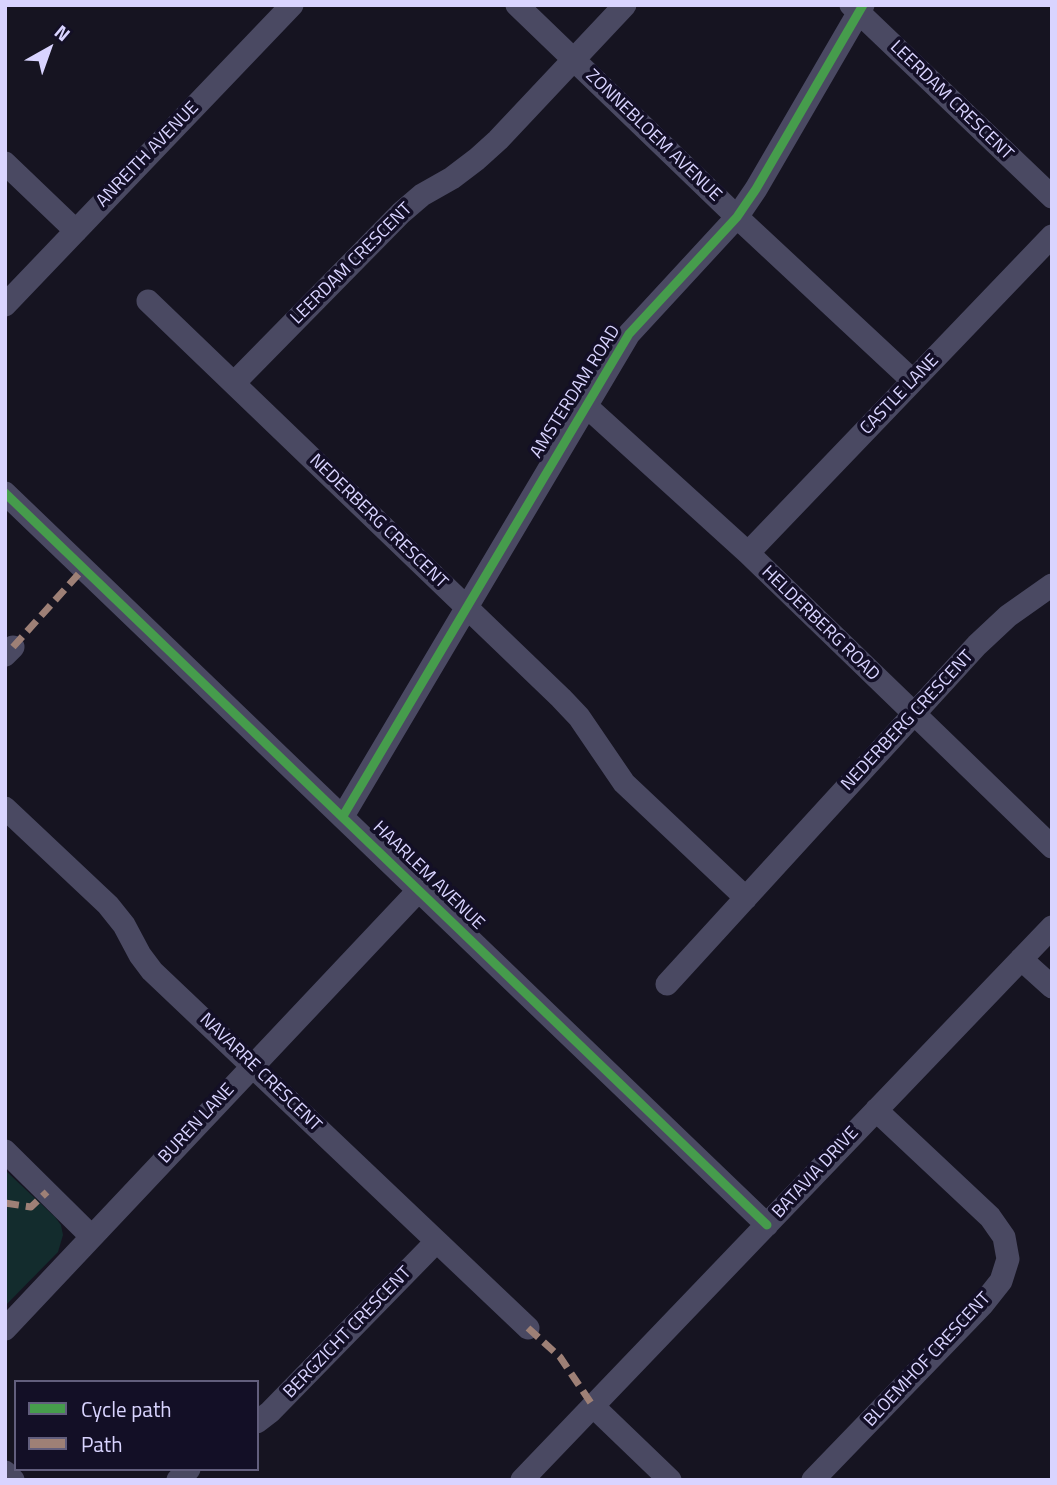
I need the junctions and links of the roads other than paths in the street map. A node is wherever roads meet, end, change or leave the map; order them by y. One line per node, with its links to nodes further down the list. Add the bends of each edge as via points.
1 (292, 5): 9 (street, ANREITH AVENUE)
2 (517, 5): 5 (street, ZONNEBLOEM AVENUE)
3 (625, 5): 5 (street, LEERDAM CRESCENT)
4 (857, 8): 7 (street, LEERDAM CRESCENT); 8 (street, AMSTERDAM ROAD)
5 (573, 58): 8 (street, ZONNEBLOEM AVENUE); 14 (street, LEERDAM CRESCENT, via 477,159 401,212)
6 (5, 163): 9 (street)
7 (1052, 197)
8 (737, 217): 13 (street, ZONNEBLOEM AVENUE); 15 (street, AMSTERDAM ROAD, via 629,334)
9 (76, 231): 12 (street, ANREITH AVENUE)
10 (1052, 236): 13 (street, CASTLE LANE)
11 (148, 301): 14 (street, NEDERBERG CRESCENT)
12 (5, 305)
13 (913, 380): 17 (street, CASTLE LANE)
14 (234, 383): 19 (street, NEDERBERG CRESCENT)
15 (585, 405): 17 (street, HELDERBERG ROAD); 19 (street, AMSTERDAM ROAD)
16 (5, 493): 22 (street, HAARLEM AVENUE)
17 (748, 553): 20 (street, HELDERBERG ROAD)
18 (1052, 585): 20 (street, NEDERBERG CRESCENT, via 1008,616)
19 (466, 606): 22 (street, AMSTERDAM ROAD); 25 (street, NEDERBERG CRESCENT, via 579,717 624,783)
20 (913, 714): 23 (street, HELDERBERG ROAD); 25 (street, NEDERBERG CRESCENT)
21 (5, 807): 30 (street, NAVARRE CRESCENT, via 108,905 152,971)
22 (343, 816): 24 (street, HAARLEM AVENUE)
23 (1052, 847)
24 (419, 890): 30 (street, BUREN LANE); 33 (street, HAARLEM AVENUE)
25 (746, 898): 28 (street, NEDERBERG CRESCENT)
26 (1052, 927): 27 (street, BATAVIA DRIVE)
27 (1021, 959): 29 (street); 31 (street, BATAVIA DRIVE)
28 (667, 984)
29 (1052, 987)
30 (253, 1065): 34 (street, BUREN LANE); 35 (street, NAVARRE CRESCENT)
31 (876, 1110): 33 (street, BATAVIA DRIVE); 44 (street, BLOEMHOF CRESCENT, via 990,1217 1004,1237 1008,1259 1001,1281 982,1305)
32 (5, 1151): 34 (street)
33 (766, 1226): 38 (street, BATAVIA DRIVE)
34 (92, 1237): 37 (street, BUREN LANE)
35 (436, 1242): 36 (street, NAVARRE CRESCENT); 39 (street, BERGZICHT CRESCENT)
36 (528, 1328)
37 (5, 1329)
38 (593, 1406): 42 (street, BATAVIA DRIVE); 43 (street)
39 (259, 1420)
40 (5, 1472): 41 (street)
41 (13, 1480)
42 (522, 1480)
43 (670, 1480)
44 (813, 1480)

